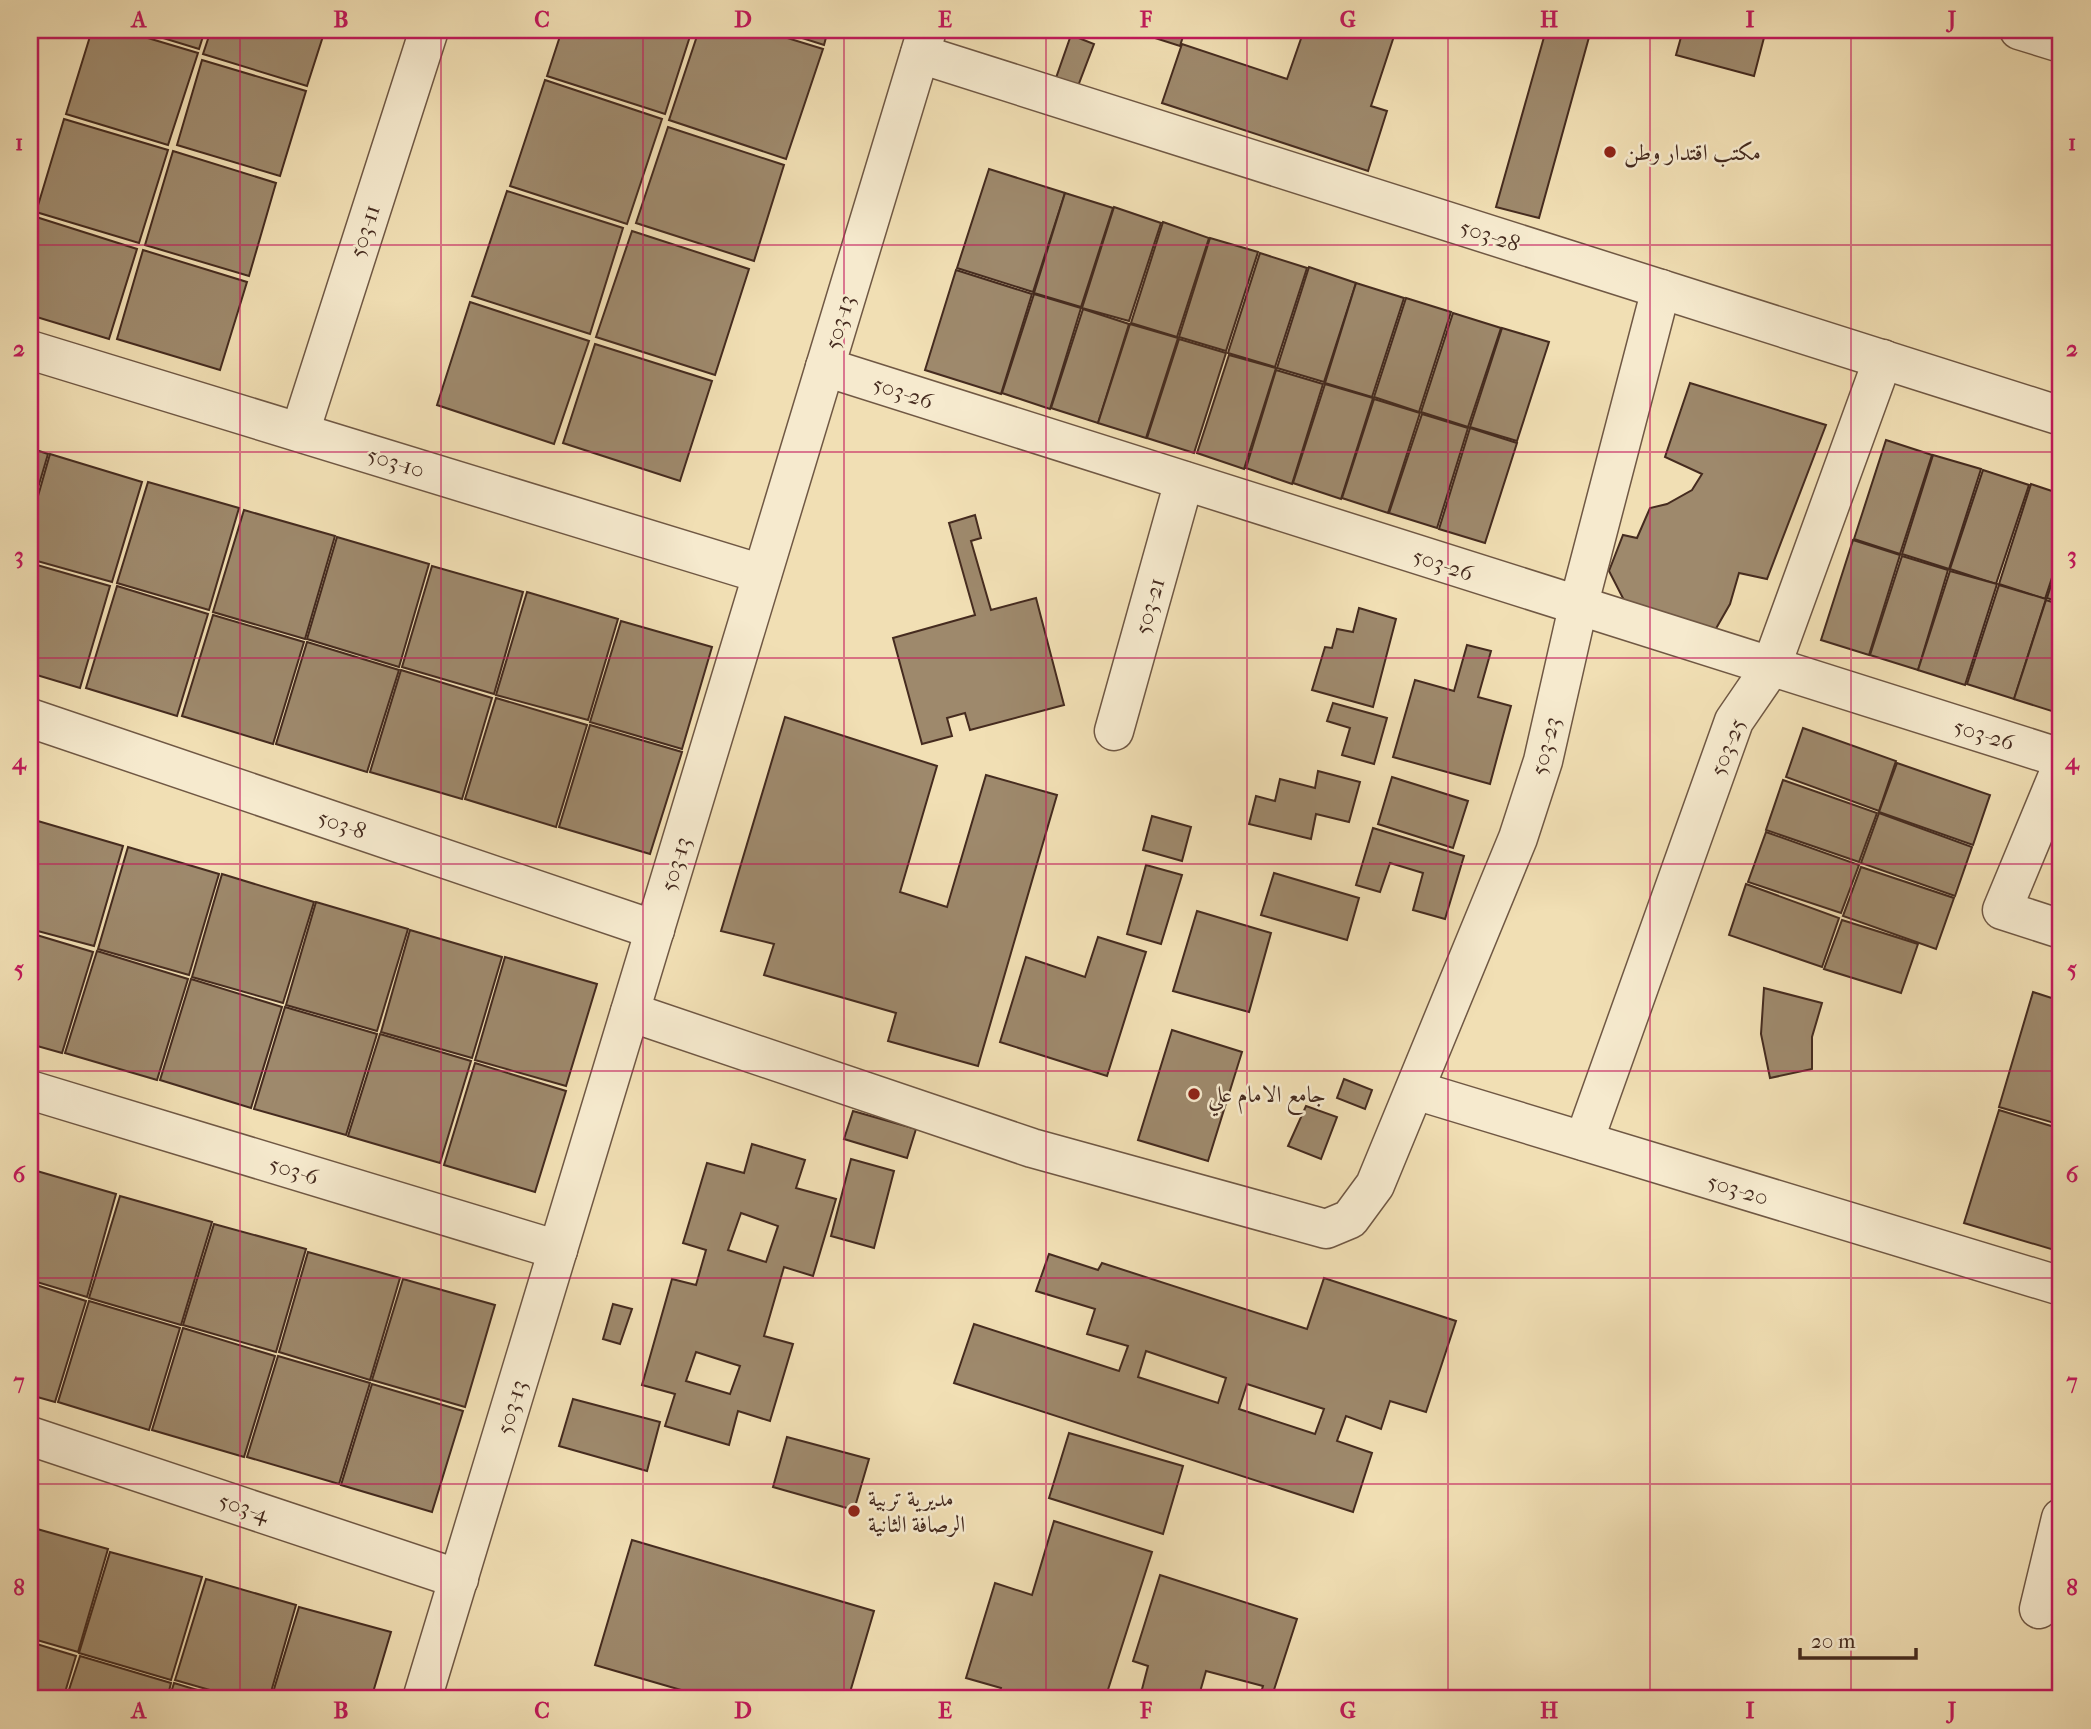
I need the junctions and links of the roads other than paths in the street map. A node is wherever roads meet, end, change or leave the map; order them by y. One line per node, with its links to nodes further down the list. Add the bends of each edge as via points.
1 (429, 30): 10 (street, 503-11)
2 (2019, 30): 4 (street)
3 (923, 42): 5 (street, 503-28); 8 (street, 503-13)
4 (2061, 43)
5 (1661, 289): 7 (street, 503-28); 13 (street, 503-23)
6 (30, 350): 10 (street, 503-10)
7 (1883, 359): 9 (street, 503-28); 14 (street, 503-25)
8 (825, 368): 11 (street, 503-26); 12 (street, 503-13)
9 (2061, 416)
10 (300, 432): 12 (street, 503-10)
11 (1184, 481): 13 (street, 503-26); 16 (street, 503-21)
12 (762, 574): 20 (street, 503-13)
13 (1578, 607): 14 (street, 503-26); 23 (street, 503-23, via 1543,761 1518,838)
14 (1771, 667): 17 (street, 503-26); 24 (street, 503-25, via 1734,721)
15 (30, 718): 20 (street, 503-8)
16 (1114, 731)
17 (2061, 758)
18 (2061, 768): 19 (street, via 2002,911)
19 (2061, 929)
20 (655, 930): 21 (street, 503-13)
21 (630, 1012): 23 (street, 503-23, via 1032,1148 1326,1229 1350,1219 1376,1185); 25 (street, 503-13)
22 (30, 1090): 25 (street, 503-6)
23 (1415, 1090): 24 (street, 503-20)
24 (1584, 1141): 26 (street, 503-20)
25 (558, 1250): 29 (street, 503-13)
26 (2061, 1286)
27 (30, 1436): 29 (street, 503-4)
28 (2061, 1518): 30 (street)
29 (459, 1579): 31 (street, 503-13)
30 (2039, 1609)
31 (422, 1699)

